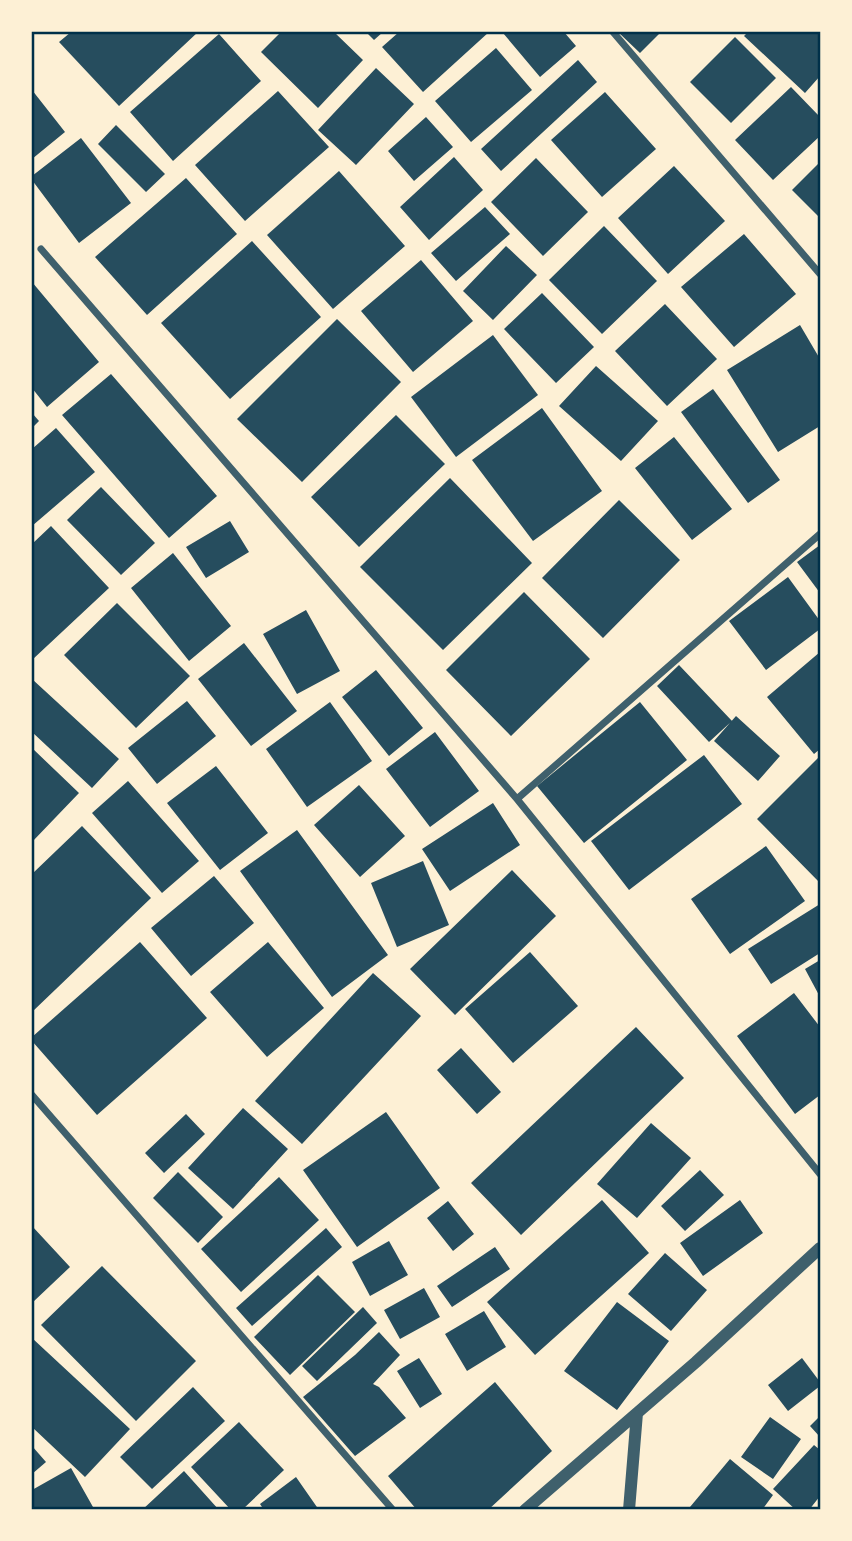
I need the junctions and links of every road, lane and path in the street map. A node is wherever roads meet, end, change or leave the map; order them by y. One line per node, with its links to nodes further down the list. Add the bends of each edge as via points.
1 (613, 32): 3 (street)
2 (41, 249): 5 (street)
3 (821, 274)
4 (821, 534): 5 (street)
5 (517, 799): 7 (street)
6 (32, 1096): 10 (street)
7 (821, 1174)
8 (821, 1248): 9 (street)
9 (637, 1413): 11 (street); 12 (street)
10 (393, 1510)
11 (525, 1510)
12 (629, 1510)

